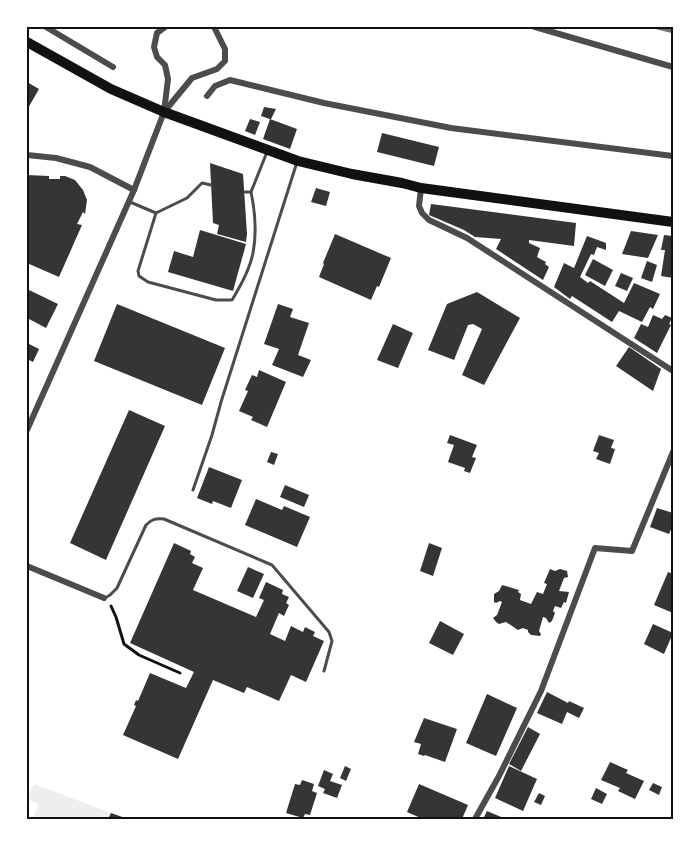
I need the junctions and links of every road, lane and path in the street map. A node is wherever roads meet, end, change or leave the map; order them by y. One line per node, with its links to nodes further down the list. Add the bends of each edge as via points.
1 (46, 27): 6 (street)
2 (165, 27): 9 (street, via 157,33 154,47 165,64 168,79)
3 (214, 27): 9 (street, via 225,49 225,61 192,78)
4 (535, 27): 7 (street)
5 (27, 42): 9 (main road, via 111,89)
6 (113, 67)
7 (673, 67)
8 (207, 96): 12 (street, via 215,86 230,80 452,128)
9 (164, 112): 10 (main road); 16 (street)
10 (267, 150): 13 (main road); 18 (lane)
11 (27, 155): 16 (street, via 90,167)
12 (673, 156)
13 (298, 161): 15 (main road); 25 (lane)
14 (211, 185): 20 (lane, via 202,183 187,198)
15 (421, 188): 21 (main road); 22 (street, via 420,206 429,220 461,234)
16 (134, 190): 19 (street)
17 (244, 192): 18 (lane)
18 (251, 192): 20 (lane, via 256,214 253,253 232,300 216,300 148,282 139,276)
19 (129, 201): 20 (lane); 23 (street)
20 (156, 213)
21 (673, 222)
22 (673, 371)
23 (27, 430)
24 (673, 452): 30 (street, via 632,551 594,548 541,691)
25 (193, 490)
26 (27, 566): 27 (street)
27 (104, 598): 28 (lane, via 117,588 146,525 151,520 164,519 272,565 328,632 332,641); 29 (path, via 116,617 124,644)
28 (324, 671)
29 (180, 673)
30 (476, 819)

